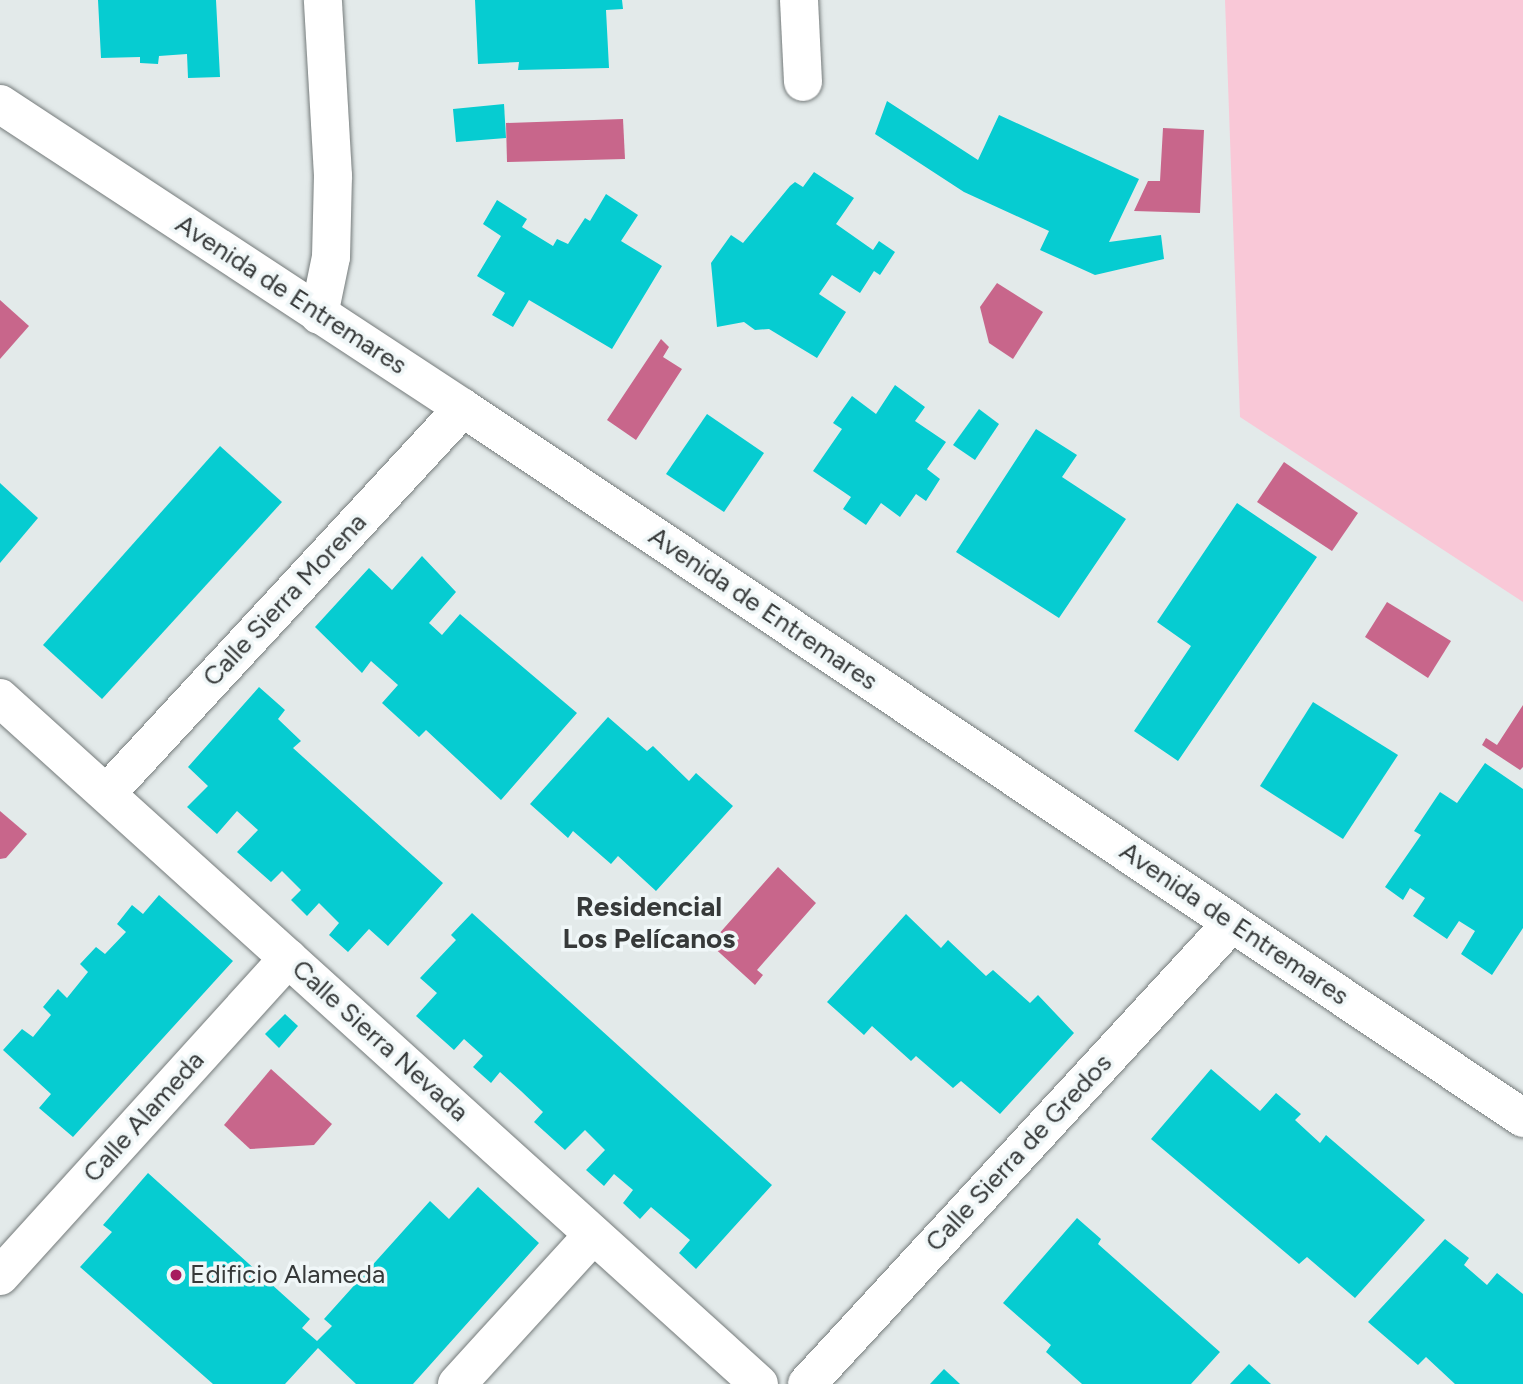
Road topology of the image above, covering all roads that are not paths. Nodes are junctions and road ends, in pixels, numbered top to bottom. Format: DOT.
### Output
graph roads {
  1 [pos="323,0"];
  2 [pos="799,0"];
  3 [pos="803,82"];
  4 [pos="0,104"];
  5 [pos="319,314"];
  6 [pos="463,408"];
  7 [pos="0,698"];
  8 [pos="107,793"];
  9 [pos="1231,923"];
  10 [pos="288,958"];
  11 [pos="1523,1118"];
  12 [pos="593,1235"];
  13 [pos="0,1276"];
  14 [pos="457,1384"];
  15 [pos="759,1384"];
  16 [pos="807,1384"];
  1 -- 5 [label="street"];
  2 -- 3 [label="street"];
  4 -- 5 [label="street, Avenida de Entremares"];
  5 -- 6 [label="street, Avenida de Entremares"];
  6 -- 8 [label="street, Calle Sierra Morena"];
  6 -- 9 [label="street, Avenida de Entremares"];
  7 -- 8 [label="street, Calle Sierra Nevada"];
  8 -- 10 [label="street, Calle Sierra Nevada"];
  9 -- 11 [label="street, Avenida de Entremares"];
  9 -- 16 [label="street, Calle Sierra de Gredos"];
  10 -- 12 [label="street, Calle Sierra Nevada"];
  10 -- 13 [label="street, Calle Alameda"];
  12 -- 14 [label="street"];
  12 -- 15 [label="street, Calle Sierra Nevada"];
}
